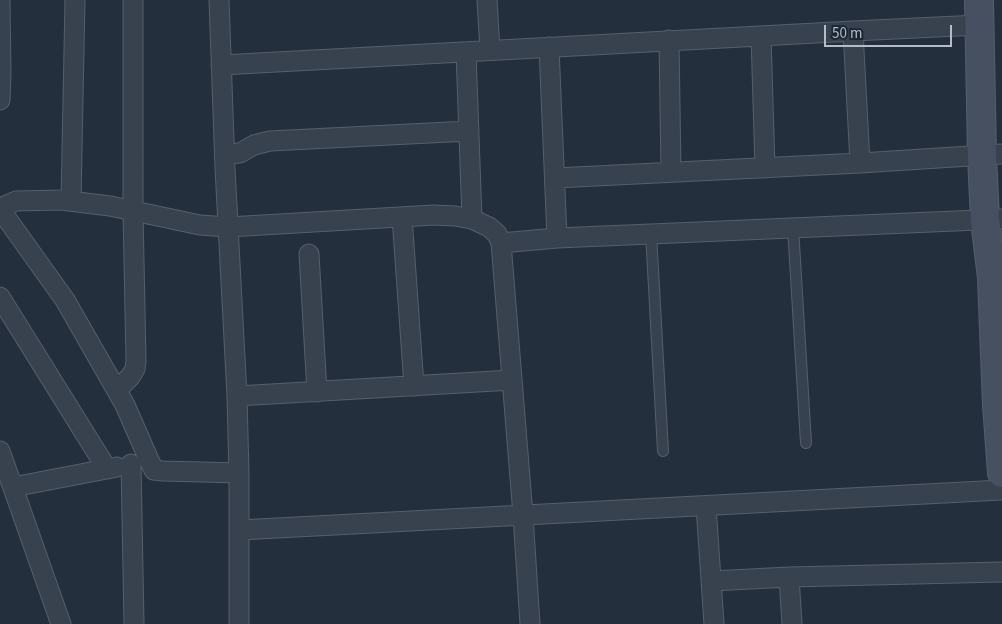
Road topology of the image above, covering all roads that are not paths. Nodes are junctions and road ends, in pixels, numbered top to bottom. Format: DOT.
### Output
graph roads {
  1 [pos="0,0"];
  2 [pos="75,0"];
  3 [pos="134,0"];
  4 [pos="219,0"];
  5 [pos="487,0"];
  6 [pos="979,13"];
  7 [pos="853,31"];
  8 [pos="761,36"];
  9 [pos="669,40"];
  10 [pos="550,47"];
  11 [pos="490,50"];
  12 [pos="466,52"];
  13 [pos="221,65"];
  14 [pos="1,72"];
  15 [pos="0,100"];
  16 [pos="469,131"];
  17 [pos="225,154"];
  18 [pos="992,155"];
  19 [pos="860,163"];
  20 [pos="765,168"];
  21 [pos="671,172"];
  22 [pos="554,178"];
  23 [pos="71,201"];
  24 [pos="0,208"];
  25 [pos="132,211"];
  26 [pos="402,217"];
  27 [pos="472,219"];
  28 [pos="994,220"];
  29 [pos="228,227"];
  30 [pos="794,227"];
  31 [pos="651,233"];
  32 [pos="557,238"];
  33 [pos="501,243"];
  34 [pos="309,254"];
  35 [pos="997,278"];
  36 [pos="0,297"];
  37 [pos="512,380"];
  38 [pos="414,386"];
  39 [pos="116,390"];
  40 [pos="317,392"];
  41 [pos="237,396"];
  42 [pos="806,443"];
  43 [pos="0,451"];
  44 [pos="663,451"];
  45 [pos="140,462"];
  46 [pos="107,469"];
  47 [pos="239,473"];
  48 [pos="1002,473"];
  49 [pos="13,487"];
  50 [pos="1002,490"];
  51 [pos="706,506"];
  52 [pos="523,515"];
  53 [pos="239,530"];
  54 [pos="1002,572"];
  55 [pos="789,577"];
  56 [pos="712,581"];
  57 [pos="61,624"];
  58 [pos="134,624"];
  59 [pos="239,624"];
  60 [pos="530,624"];
  61 [pos="714,624"];
  62 [pos="792,624"];
  1 -- 14 [label="street"];
  2 -- 23 [label="street"];
  3 -- 25 [label="street"];
  4 -- 13 [label="street"];
  5 -- 11 [label="street"];
  6 -- 7 [label="street"];
  6 -- 18 [label="main road"];
  7 -- 8 [label="street"];
  7 -- 19 [label="street"];
  8 -- 9 [label="street"];
  8 -- 20 [label="street"];
  9 -- 10 [label="street"];
  9 -- 21 [label="street"];
  10 -- 11 [label="street"];
  10 -- 22 [label="street"];
  11 -- 12 [label="street"];
  12 -- 13 [label="street"];
  12 -- 16 [label="street"];
  13 -- 17 [label="street"];
  14 -- 15 [label="street"];
  16 -- 17 [label="street"];
  16 -- 27 [label="street"];
  17 -- 29 [label="street"];
  18 -- 19 [label="street"];
  18 -- 28 [label="main road"];
  19 -- 20 [label="street"];
  20 -- 21 [label="street"];
  21 -- 22 [label="street"];
  22 -- 32 [label="street"];
  23 -- 24 [label="street"];
  23 -- 25 [label="street"];
  24 -- 39 [label="street"];
  25 -- 29 [label="street"];
  25 -- 39 [label="street"];
  26 -- 27 [label="street"];
  26 -- 29 [label="street"];
  26 -- 38 [label="street"];
  27 -- 33 [label="street"];
  28 -- 30 [label="street"];
  28 -- 35 [label="main road"];
  29 -- 41 [label="street"];
  30 -- 31 [label="street"];
  30 -- 42 [label="lane"];
  31 -- 32 [label="street"];
  31 -- 44 [label="lane"];
  32 -- 33 [label="street"];
  33 -- 37 [label="street"];
  34 -- 40 [label="street"];
  35 -- 48 [label="main road"];
  36 -- 46 [label="street"];
  37 -- 38 [label="street"];
  37 -- 52 [label="street"];
  38 -- 40 [label="street"];
  39 -- 45 [label="street"];
  40 -- 41 [label="street"];
  41 -- 47 [label="street"];
  43 -- 49 [label="street"];
  45 -- 46 [label="street"];
  45 -- 47 [label="street"];
  45 -- 58 [label="street"];
  46 -- 49 [label="street"];
  47 -- 53 [label="street"];
  49 -- 57 [label="street"];
  50 -- 51 [label="street"];
  51 -- 52 [label="street"];
  51 -- 56 [label="street"];
  52 -- 53 [label="street"];
  52 -- 60 [label="street"];
  53 -- 59 [label="street"];
  54 -- 55 [label="street"];
  55 -- 56 [label="street"];
  55 -- 62 [label="street"];
  56 -- 61 [label="street"];
}
